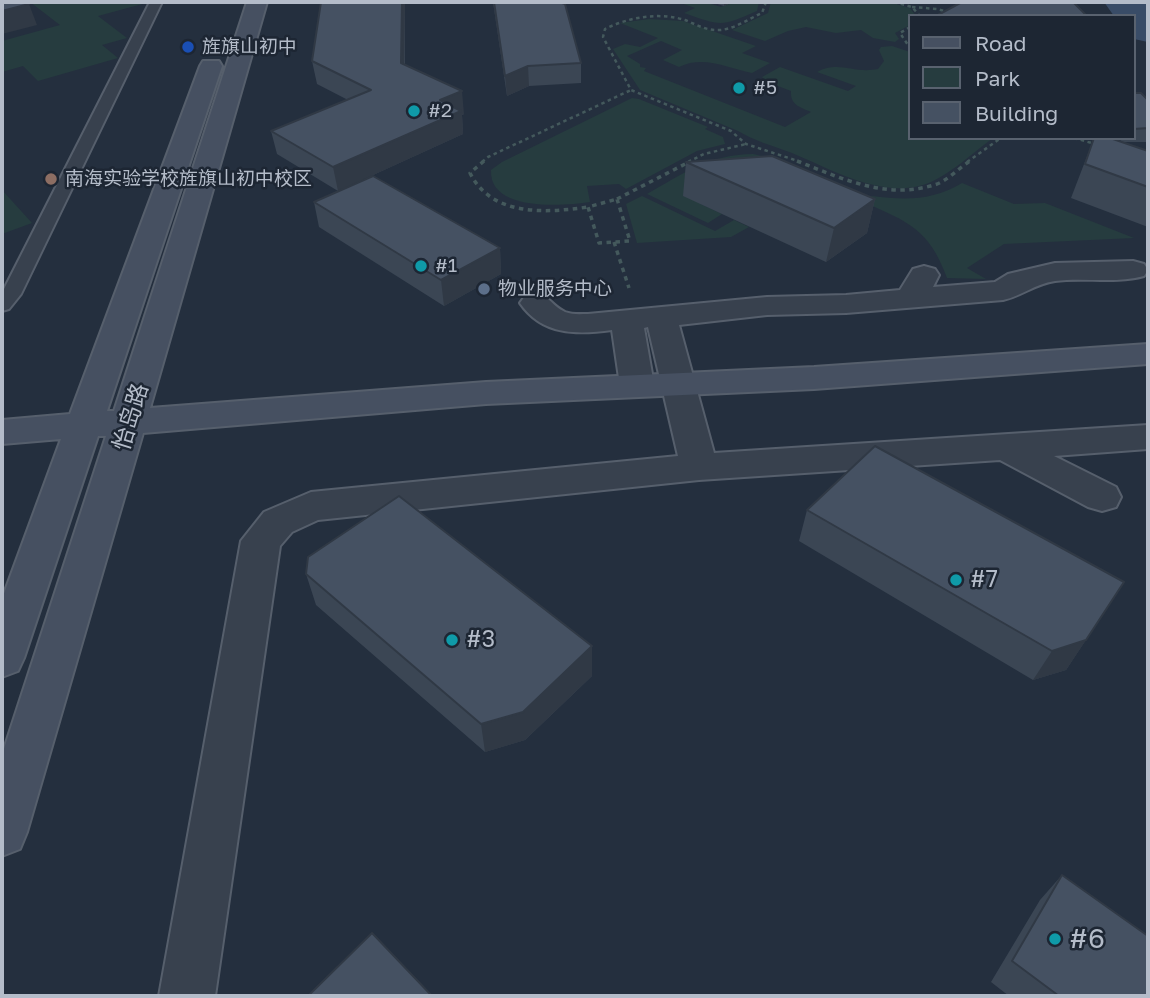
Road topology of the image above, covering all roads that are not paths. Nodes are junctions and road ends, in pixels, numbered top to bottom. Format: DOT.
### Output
graph roads {
  1 [pos="156,2"];
  2 [pos="235,2"];
  3 [pos="257,2"];
  4 [pos="1133,270"];
  5 [pos="536,303"];
  6 [pos="2,305"];
  7 [pos="642,318"];
  8 [pos="1148,354"];
  9 [pos="657,384"];
  10 [pos="129,422"];
  11 [pos="86,426"];
  12 [pos="2,432"];
  13 [pos="1148,437"];
  14 [pos="1006,447"];
  15 [pos="699,467"];
  16 [pos="1102,497"];
  17 [pos="2,658"];
  18 [pos="2,832"];
  19 [pos="187,996"];
  1 -- 6 [label="lane"];
  2 -- 11 [label="street"];
  3 -- 10 [label="street, 怡岛路"];
  4 -- 7 [label="street"];
  5 -- 7 [label="street"];
  7 -- 9 [label="street"];
  8 -- 9 [label="street"];
  9 -- 10 [label="street"];
  9 -- 15 [label="street"];
  10 -- 11 [label="street"];
  10 -- 18 [label="street, 怡岛路"];
  11 -- 12 [label="street"];
  11 -- 17 [label="street"];
  13 -- 14 [label="street"];
  14 -- 15 [label="street"];
  14 -- 16 [label="street"];
  15 -- 19 [label="street"];
}
